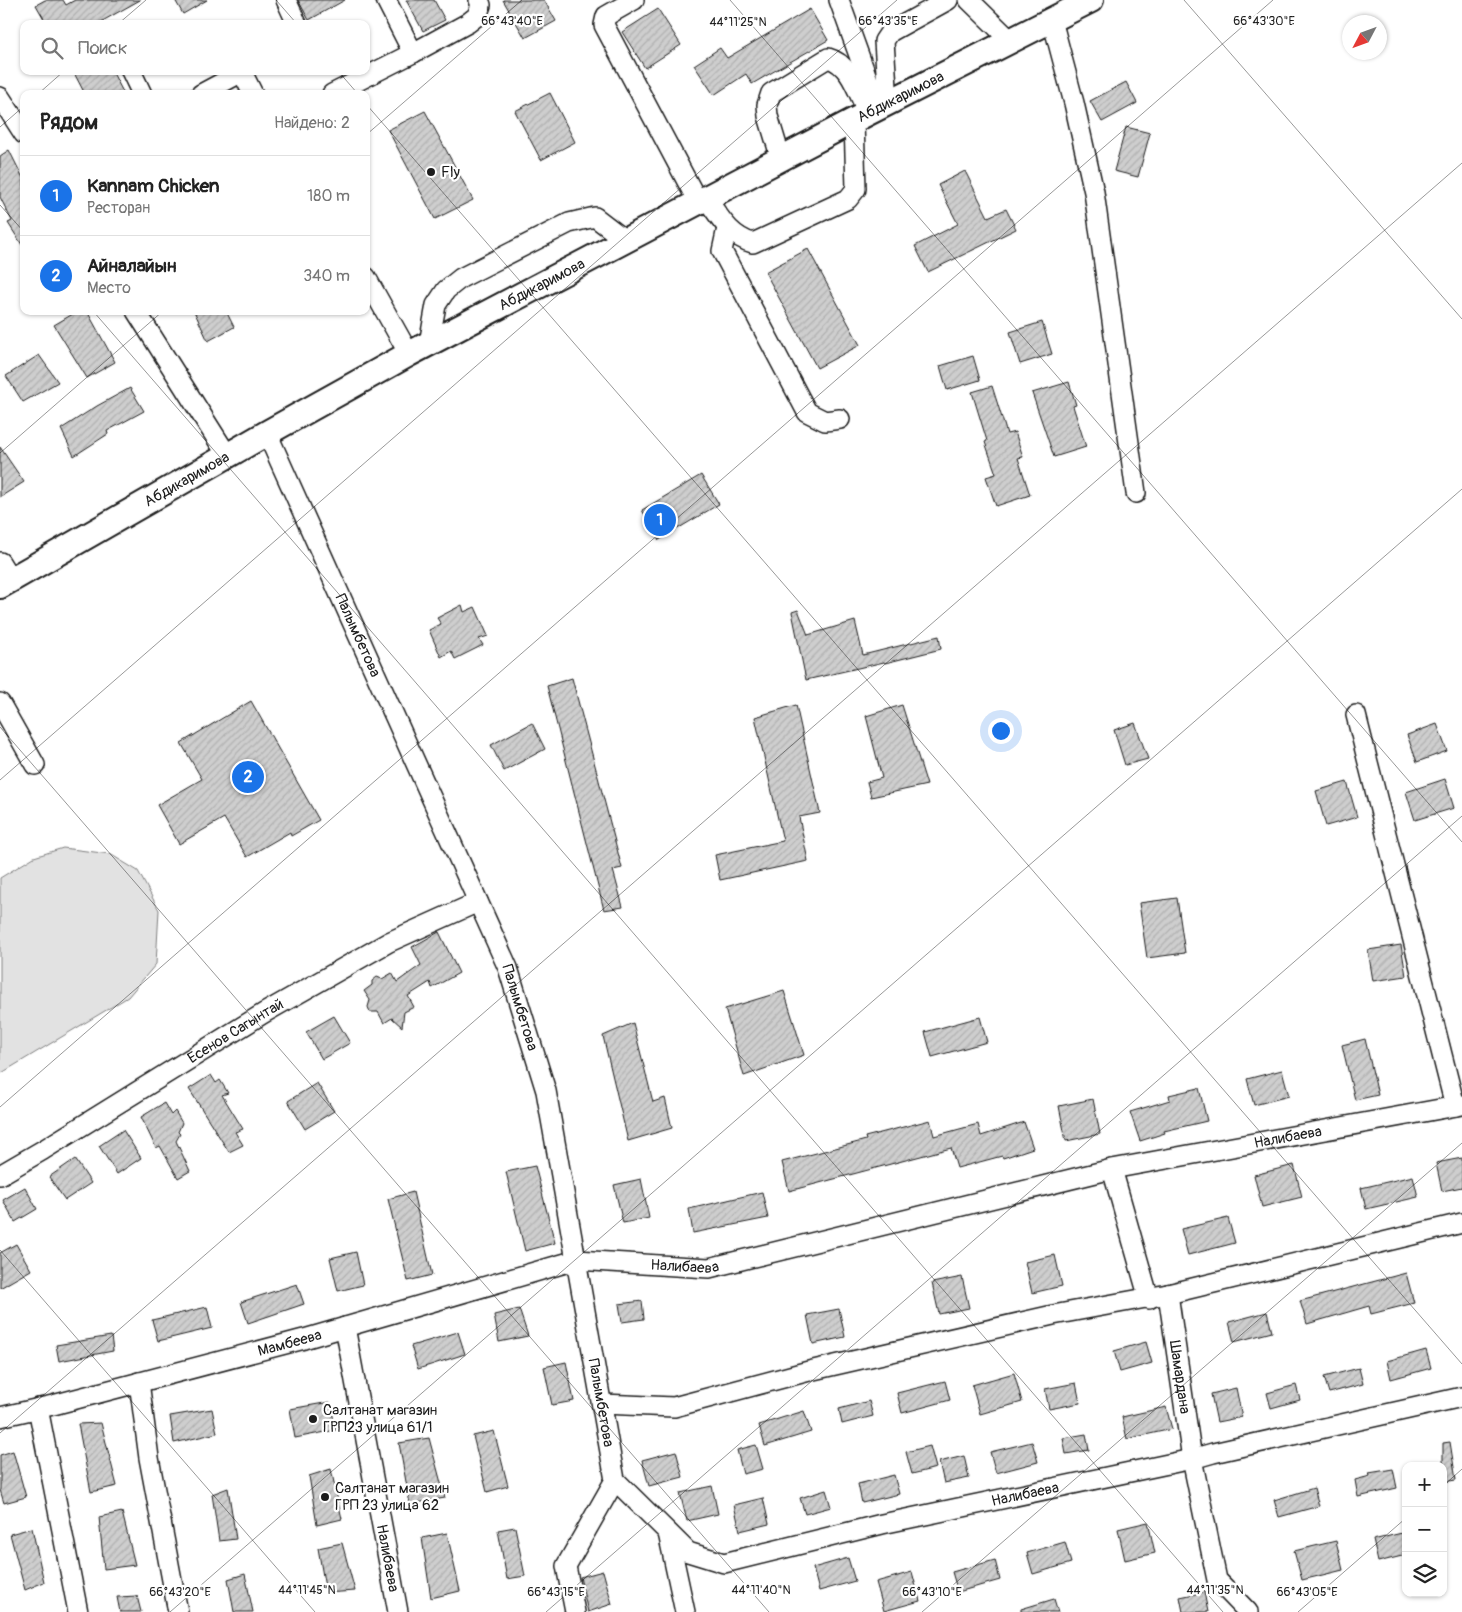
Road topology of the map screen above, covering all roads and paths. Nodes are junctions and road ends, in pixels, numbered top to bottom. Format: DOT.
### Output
graph roads {
  1 [pos="286,0"];
  2 [pos="386,0"];
  3 [pos="479,0"];
  4 [pos="634,0"];
  5 [pos="839,0"];
  6 [pos="948,0"];
  7 [pos="968,0"];
  8 [pos="1091,0"];
  9 [pos="295,20"];
  10 [pos="1052,20"];
  11 [pos="1012,42"];
  12 [pos="413,54"];
  13 [pos="132,75"];
  14 [pos="236,75"];
  15 [pos="244,75"];
  16 [pos="140,90"];
  17 [pos="208,90"];
  18 [pos="251,90"];
  19 [pos="340,90"];
  20 [pos="3,109"];
  21 [pos="872,112"];
  22 [pos="20,129"];
  23 [pos="781,159"];
  24 [pos="702,200"];
  25 [pos="727,228"];
  26 [pos="625,240"];
  27 [pos="370,282"];
  28 [pos="139,315"];
  29 [pos="419,349"];
  30 [pos="840,419"];
  31 [pos="267,433"];
  32 [pos="227,456"];
  33 [pos="1136,493"];
  34 [pos="4,576"];
  35 [pos="0,703"];
  36 [pos="1356,715"];
  37 [pos="36,765"];
  38 [pos="478,902"];
  39 [pos="1458,1106"];
  40 [pos="1112,1169"];
  41 [pos="0,1174"];
  42 [pos="1462,1223"];
  43 [pos="576,1260"];
  44 [pos="1168,1294"];
  45 [pos="1148,1299"];
  46 [pos="345,1327"];
  47 [pos="139,1382"];
  48 [pos="1462,1397"];
  49 [pos="602,1404"];
  50 [pos="38,1408"];
  51 [pos="0,1417"];
  52 [pos="1192,1459"];
  53 [pos="615,1480"];
  54 [pos="668,1533"];
  55 [pos="78,1612"];
  56 [pos="178,1612"];
  57 [pos="398,1612"];
  58 [pos="575,1612"];
  59 [pos="685,1612"];
  60 [pos="1248,1612"];
  1 -- 9 [label="street"];
  2 -- 12 [label="street"];
  3 -- 12 [label="street"];
  4 -- 24 [label="street"];
  5 -- 21 [label="street"];
  6 -- 21 [label="street"];
  7 -- 11 [label="street"];
  8 -- 10 [label="main road, Абдикаримова"];
  10 -- 11 [label="main road, Абдикаримова"];
  10 -- 33 [label="street"];
  11 -- 21 [label="main road, Абдикаримова"];
  12 -- 19 [label="street"];
  13 -- 16 [label="street"];
  14 -- 17 [label="street"];
  15 -- 18 [label="street"];
  20 -- 22 [label="street"];
  21 -- 23 [label="main road, Абдикаримова"];
  21 -- 23 [label="street"];
  21 -- 25 [label="street"];
  23 -- 24 [label="main road, Абдикаримова"];
  24 -- 25 [label="street"];
  24 -- 26 [label="main road, Абдикаримова"];
  25 -- 30 [label="street"];
  26 -- 29 [label="main road, Абдикаримова"];
  26 -- 29 [label="street"];
  27 -- 29 [label="street"];
  28 -- 32 [label="street"];
  29 -- 31 [label="main road, Абдикаримова"];
  31 -- 32 [label="main road, Абдикаримова"];
  31 -- 38 [label="street, Палымбетова"];
  32 -- 34 [label="main road, Абдикаримова"];
  35 -- 37 [label="street"];
  36 -- 39 [label="street"];
  38 -- 41 [label="street, Есенов Сагынтай"];
  38 -- 43 [label="street, Палымбетова"];
  39 -- 40 [label="street, Налибаева"];
  40 -- 43 [label="street, Налибаева"];
  40 -- 45 [label="street"];
  42 -- 44 [label="street"];
  43 -- 46 [label="street, Мамбеева"];
  43 -- 49 [label="street, Палымбетова"];
  44 -- 45 [label="street"];
  44 -- 52 [label="street, Шамардана"];
  45 -- 49 [label="street"];
  46 -- 47 [label="street, Мамбеева"];
  46 -- 57 [label="street, Налибаева"];
  47 -- 50 [label="street, Мамбеева"];
  47 -- 56 [label="street"];
  48 -- 52 [label="street, Налибаева"];
  49 -- 53 [label="street, Палымбетова"];
  50 -- 51 [label="street, Мамбеева"];
  50 -- 55 [label="street"];
  52 -- 54 [label="street, Налибаева"];
  52 -- 60 [label="street, Шамардана"];
  53 -- 54 [label="street, Налибаева"];
  53 -- 58 [label="street"];
  54 -- 59 [label="street"];
}
